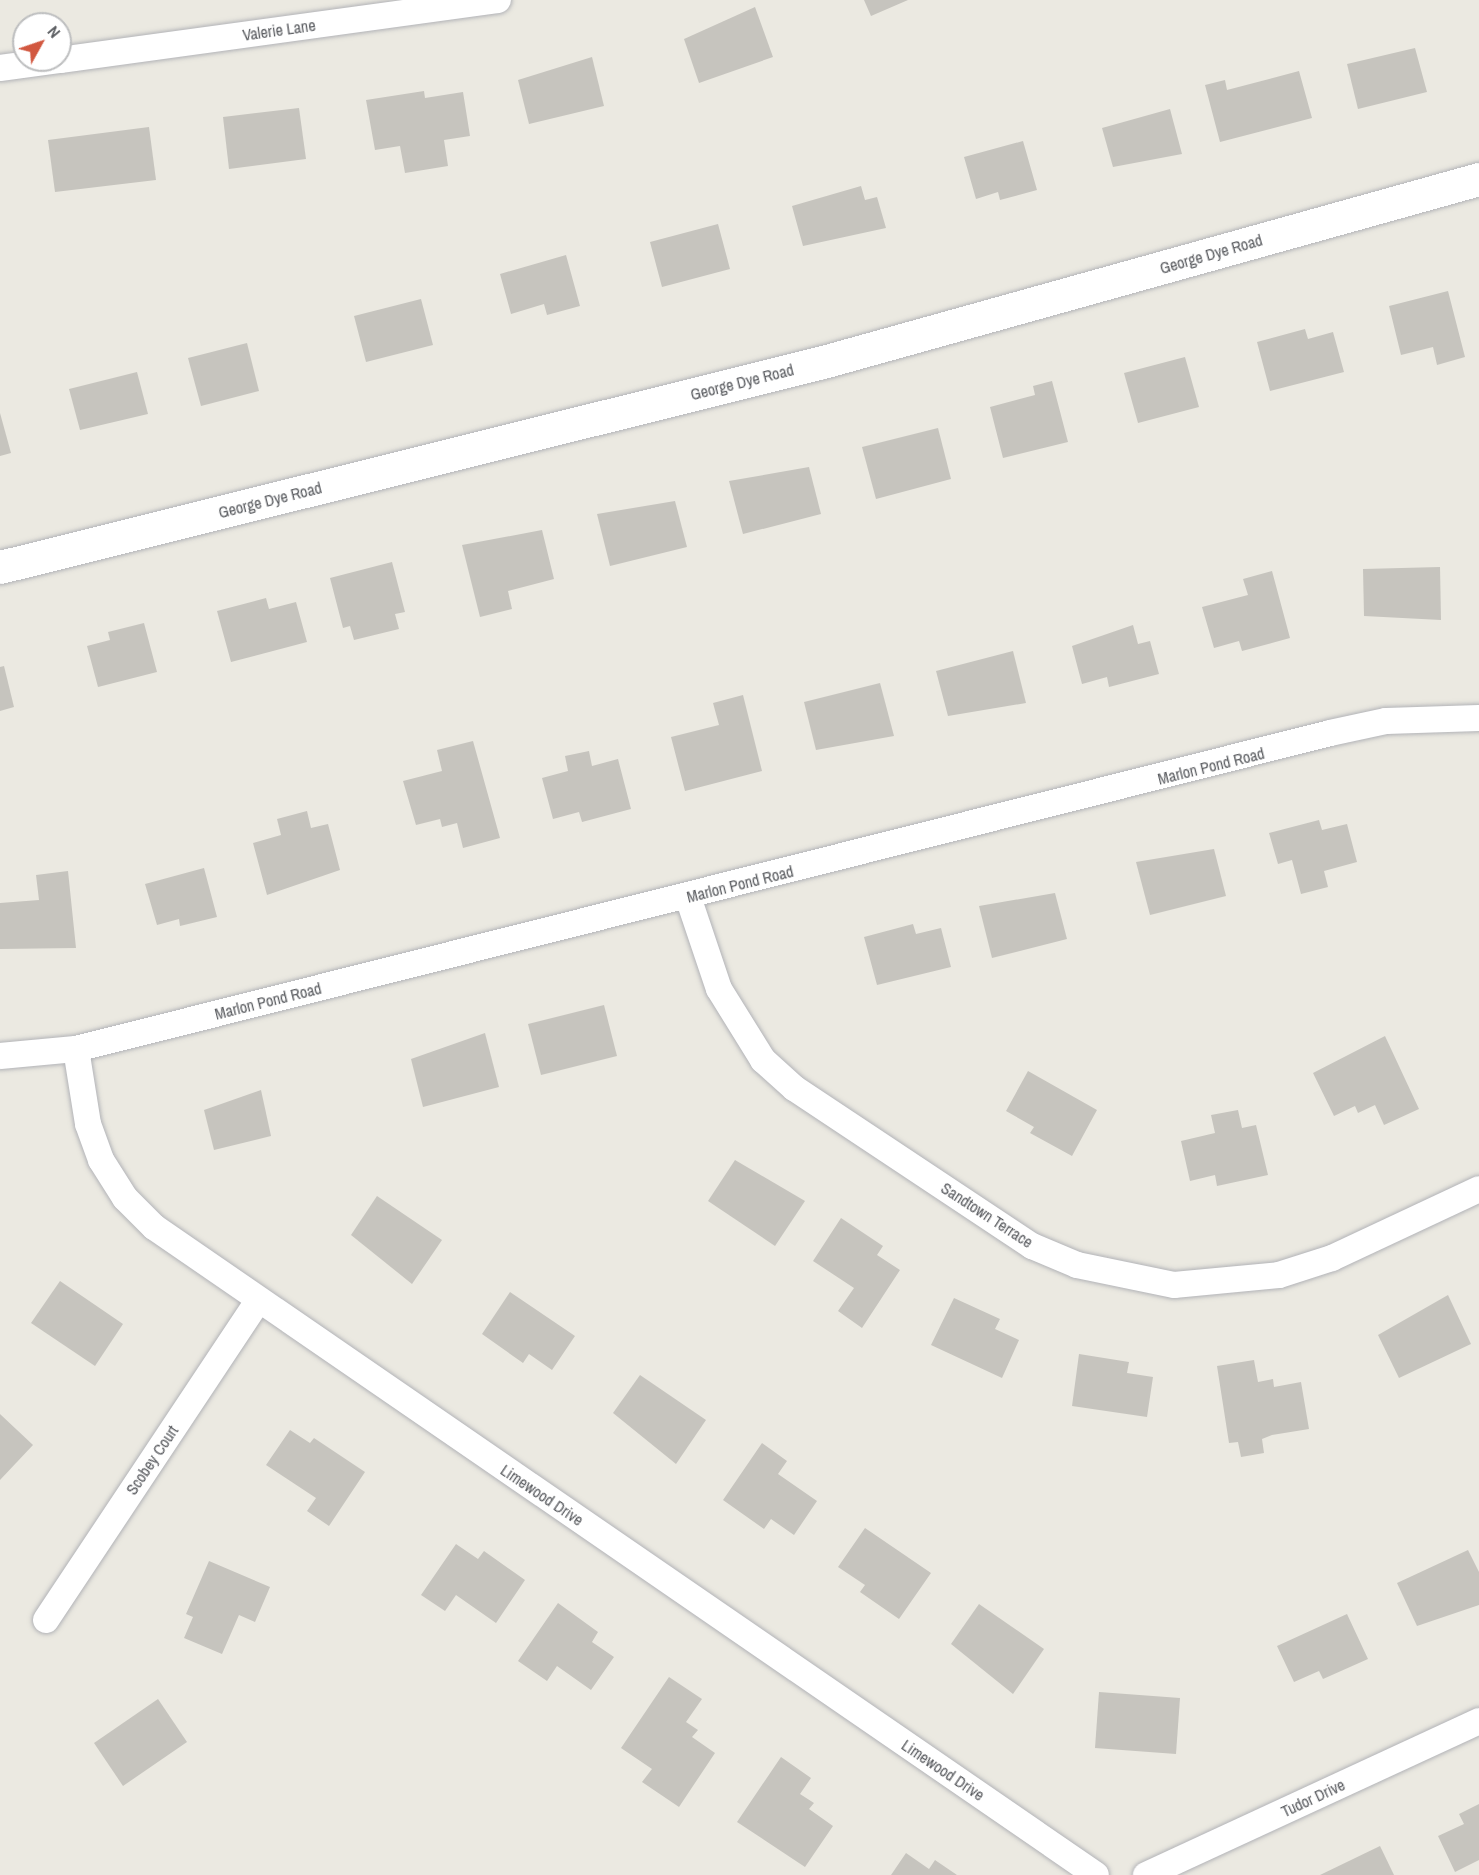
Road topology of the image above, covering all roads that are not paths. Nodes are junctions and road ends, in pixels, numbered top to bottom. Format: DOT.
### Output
graph roads {
  1 [pos="498,0"];
  2 [pos="72,58"];
  3 [pos="1479,179"];
  4 [pos="0,567"];
  5 [pos="1479,718"];
  6 [pos="688,897"];
  7 [pos="75,1048"];
  8 [pos="0,1056"];
  9 [pos="1479,1189"];
  10 [pos="259,1300"];
  11 [pos="46,1620"];
  12 [pos="1479,1721"];
  13 [pos="1096,1875"];
  14 [pos="1146,1875"];
  1 -- 2 [label="street, Valerie Lane"];
  3 -- 4 [label="street, George Dye Road"];
  5 -- 6 [label="street, Marlon Pond Road"];
  6 -- 7 [label="street, Marlon Pond Road"];
  6 -- 9 [label="street, Sandtown Terrace"];
  7 -- 8 [label="street, Marlon Pond Road"];
  7 -- 10 [label="street, Limewood Drive"];
  10 -- 11 [label="street, Scobey Court"];
  10 -- 13 [label="street, Limewood Drive"];
  12 -- 14 [label="street, Tudor Drive"];
}
